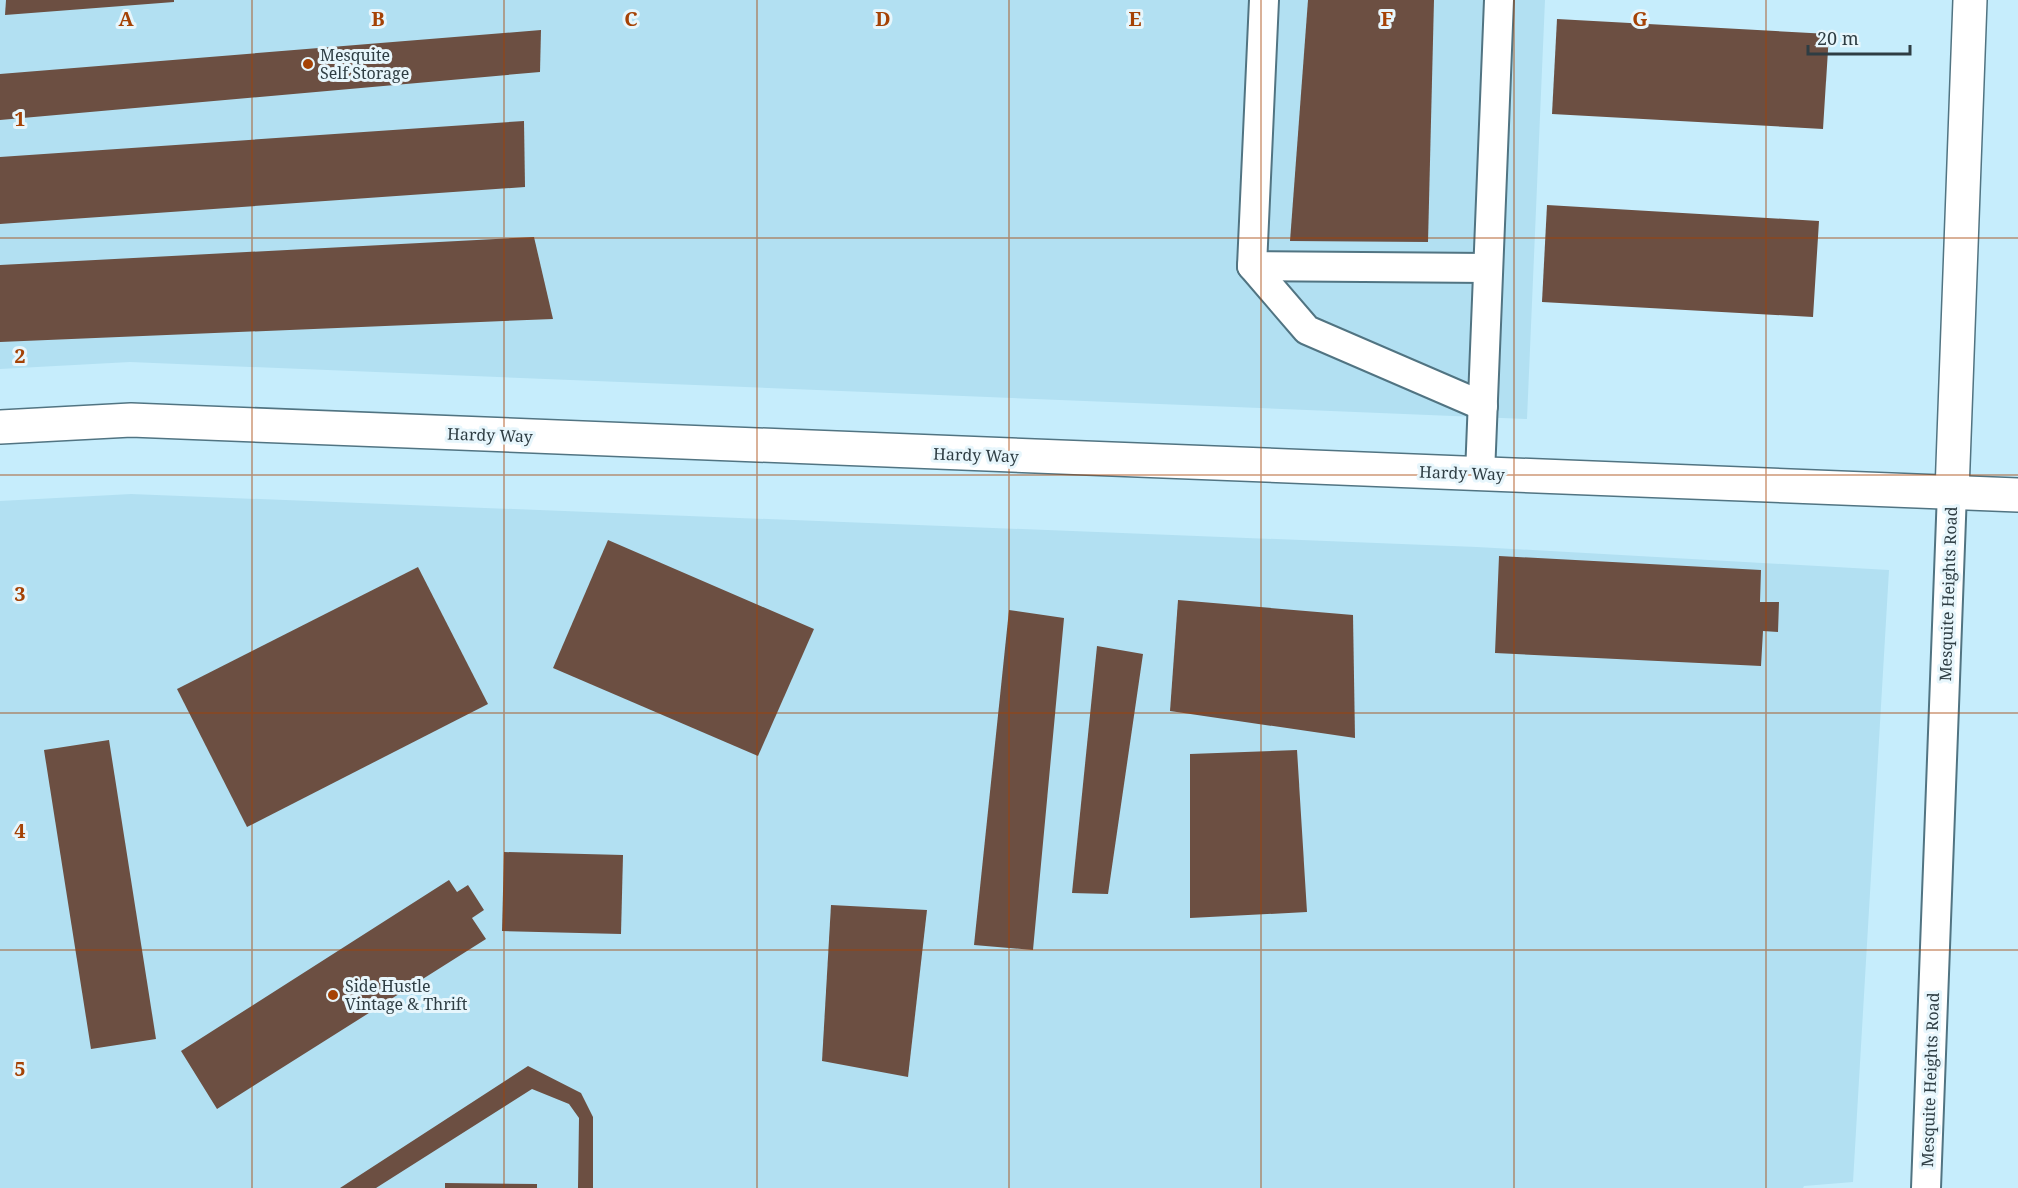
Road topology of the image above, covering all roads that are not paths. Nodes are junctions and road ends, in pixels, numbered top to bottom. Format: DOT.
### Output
graph roads {
  1 [pos="1264,0"];
  2 [pos="1499,0"];
  3 [pos="1970,0"];
  4 [pos="1252,266"];
  5 [pos="1488,268"];
  6 [pos="1483,406"];
  7 [pos="0,427"];
  8 [pos="1480,474"];
  9 [pos="1952,492"];
  10 [pos="2018,495"];
  11 [pos="1926,1188"];
  1 -- 4 [label="street"];
  2 -- 5 [label="street"];
  3 -- 9 [label="main road, Mesquite Heights Road"];
  4 -- 5 [label="street"];
  4 -- 6 [label="street"];
  5 -- 6 [label="street"];
  6 -- 8 [label="street"];
  7 -- 8 [label="main road, Hardy Way"];
  8 -- 9 [label="main road, Hardy Way"];
  9 -- 10 [label="main road, Hardy Way"];
  9 -- 11 [label="street, Mesquite Heights Road"];
}
